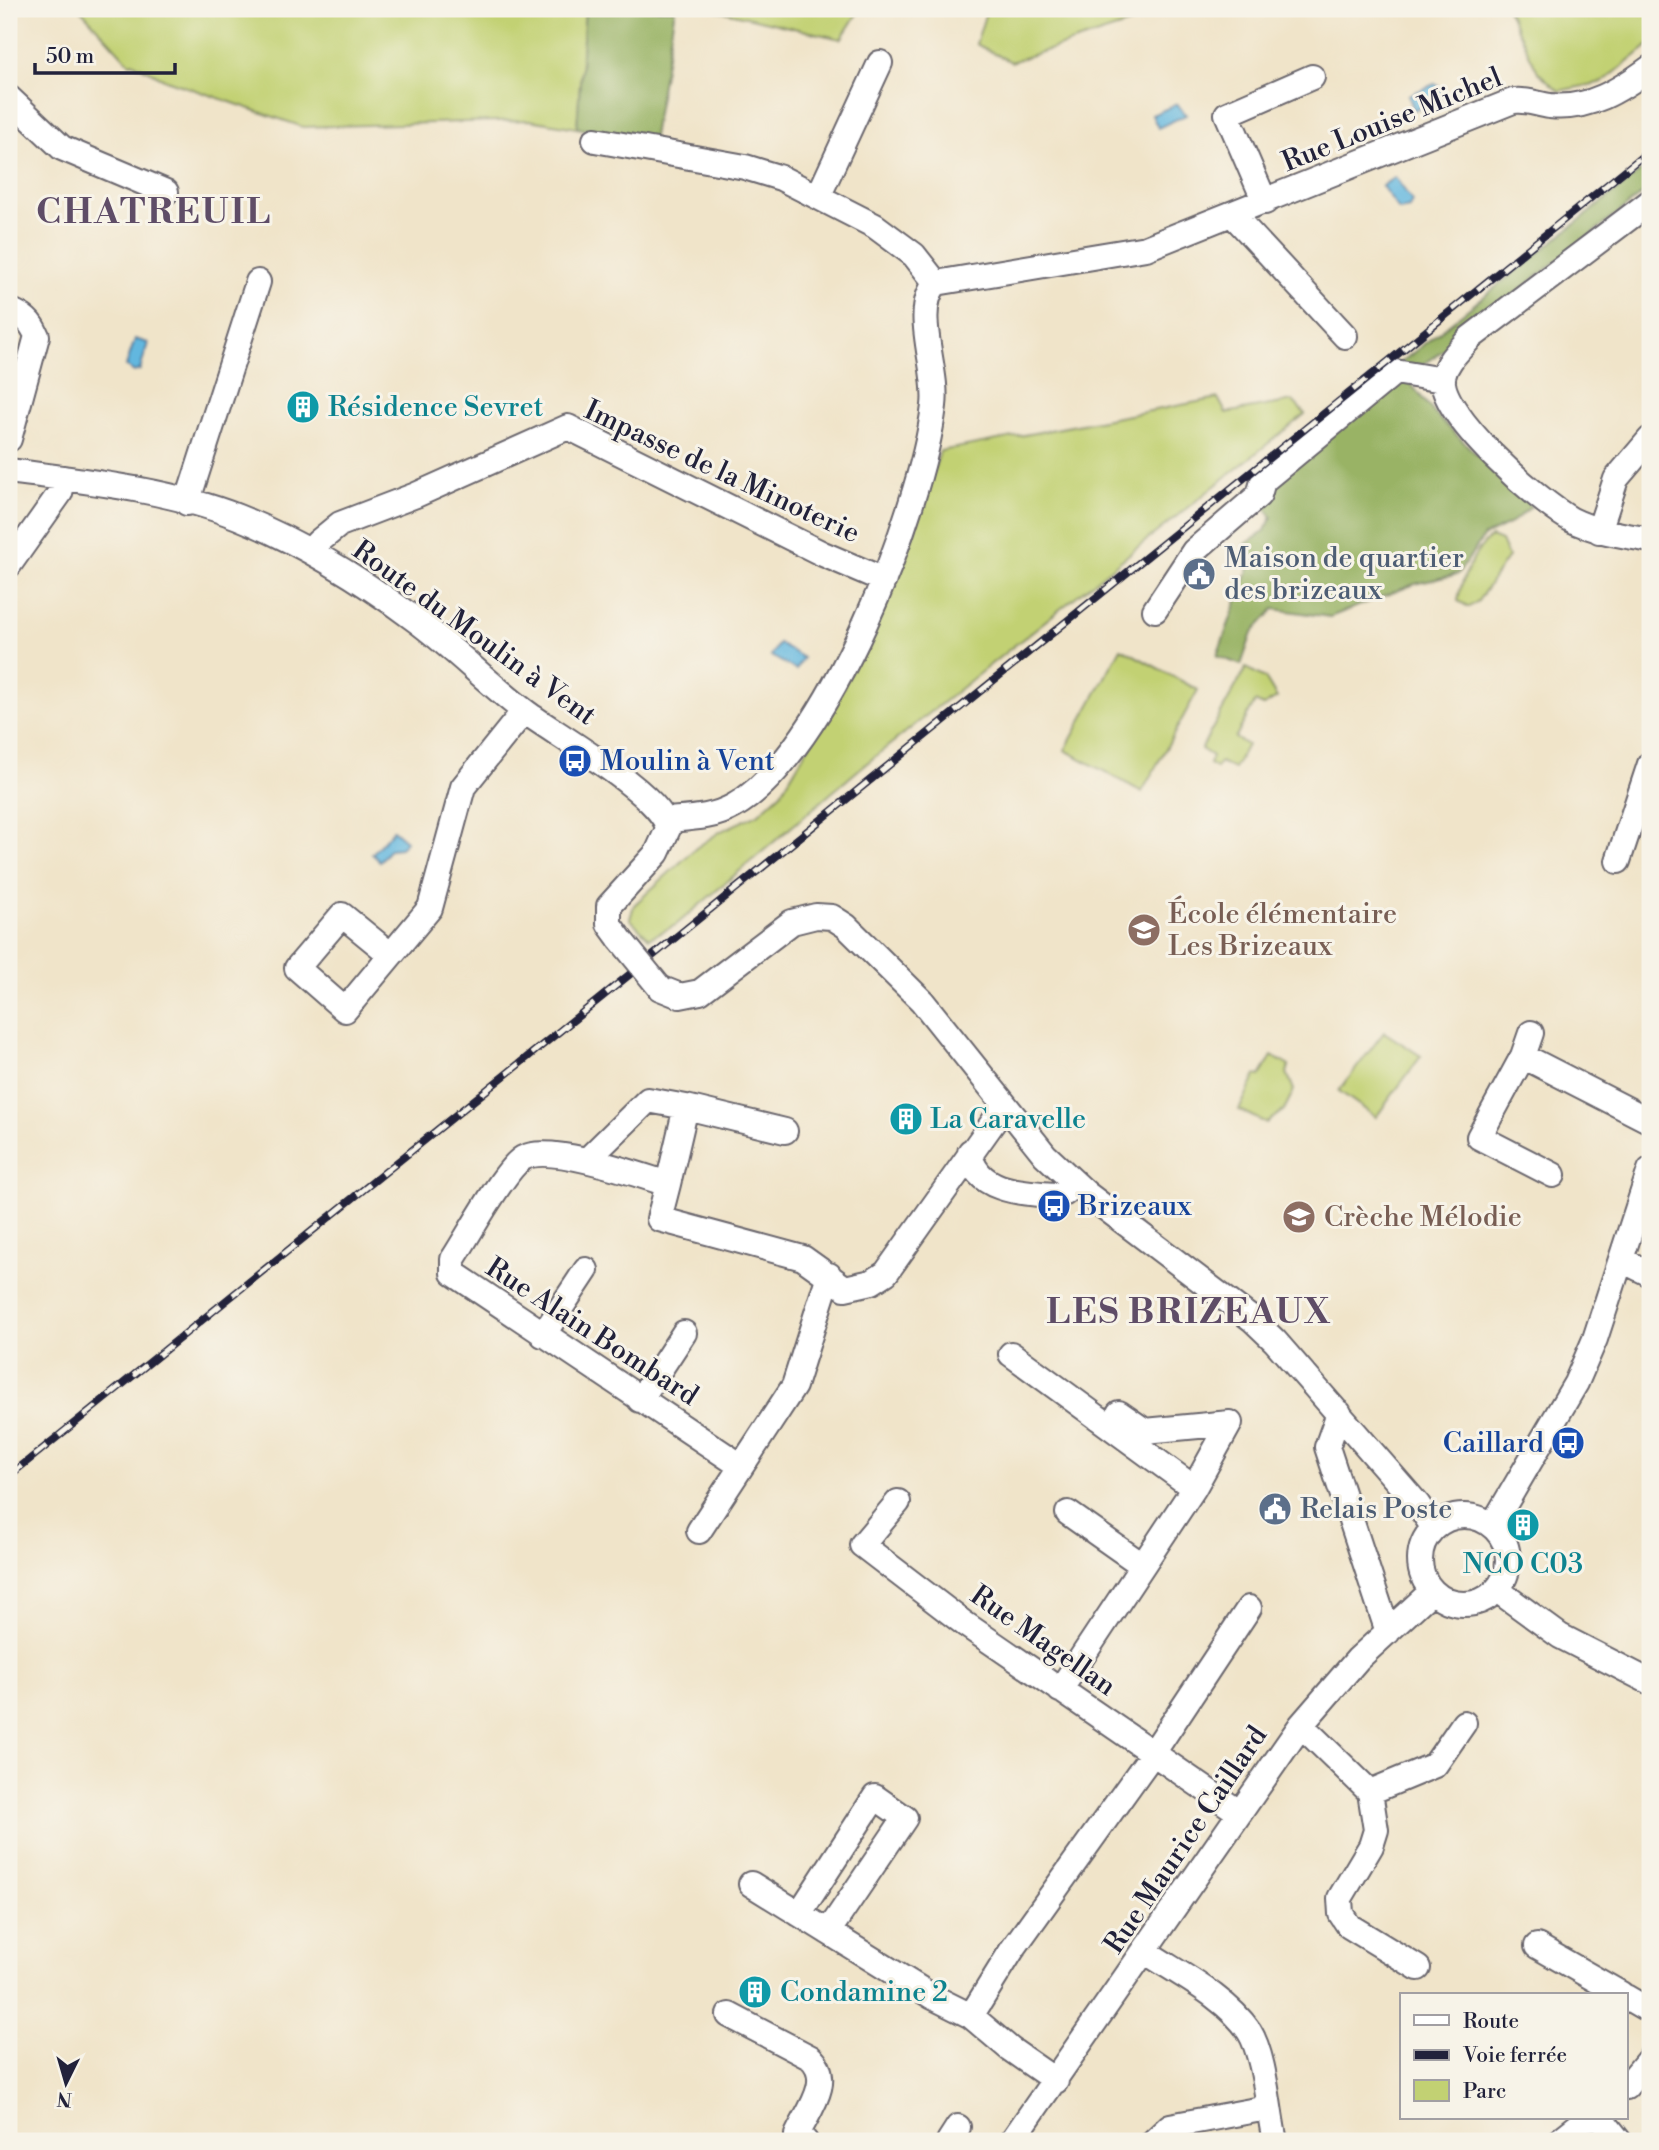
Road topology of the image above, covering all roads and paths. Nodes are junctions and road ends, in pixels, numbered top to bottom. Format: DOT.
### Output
graph roads {
  1 [pos="880,64"];
  2 [pos="1650,68"];
  3 [pos="1312,77"];
  4 [pos="9,98"];
  5 [pos="595,140"];
  6 [pos="166,192"];
  7 [pos="819,195"];
  8 [pos="1265,202"];
  9 [pos="1650,202"];
  10 [pos="1233,215"];
  11 [pos="258,282"];
  12 [pos="936,283"];
  13 [pos="9,310"];
  14 [pos="1345,336"];
  15 [pos="1443,380"];
  16 [pos="9,439"];
  17 [pos="1650,439"];
  18 [pos="9,471"];
  19 [pos="64,478"];
  20 [pos="187,503"];
  21 [pos="1599,531"];
  22 [pos="1650,540"];
  23 [pos="311,552"];
  24 [pos="9,565"];
  25 [pos="884,580"];
  26 [pos="1155,610"];
  27 [pos="524,711"];
  28 [pos="1650,764"];
  29 [pos="667,820"];
  30 [pos="1618,861"];
  31 [pos="391,955"];
  32 [pos="686,1107"];
  33 [pos="1004,1107"];
  34 [pos="1650,1121"];
  35 [pos="785,1131"];
  36 [pos="970,1152"];
  37 [pos="587,1160"];
  38 [pos="1650,1170"];
  39 [pos="1553,1175"];
  40 [pos="668,1184"];
  41 [pos="1075,1184"];
  42 [pos="1622,1261"];
  43 [pos="586,1270"];
  44 [pos="1650,1274"];
  45 [pos="829,1275"];
  46 [pos="684,1333"];
  47 [pos="543,1335"];
  48 [pos="1011,1354"];
  49 [pos="1045,1379"];
  50 [pos="640,1399"];
  51 [pos="1339,1413"];
  52 [pos="741,1466"];
  53 [pos="1194,1488"];
  54 [pos="898,1502"];
  55 [pos="1068,1513"];
  56 [pos="1492,1526"];
  57 [pos="1434,1528"];
  58 [pos="699,1531"];
  59 [pos="1142,1565"];
  60 [pos="1497,1590"];
  61 [pos="1432,1591"];
  62 [pos="1250,1608"];
  63 [pos="1388,1632"];
  64 [pos="1650,1682"];
  65 [pos="1060,1690"];
  66 [pos="1464,1723"];
  67 [pos="1301,1726"];
  68 [pos="1153,1753"];
  69 [pos="1370,1792"];
  70 [pos="1240,1812"];
  71 [pos="751,1884"];
  72 [pos="800,1914"];
  73 [pos="828,1932"];
  74 [pos="1537,1946"];
  75 [pos="1146,1952"];
  76 [pos="1418,1968"];
  77 [pos="1619,1993"];
  78 [pos="1628,1998"];
  79 [pos="1650,2011"];
  80 [pos="729,2015"];
  81 [pos="971,2016"];
  82 [pos="1650,2058"];
  83 [pos="1056,2081"];
  84 [pos="1628,2085"];
  85 [pos="1267,2108"];
  86 [pos="1594,2118"];
  87 [pos="1601,2118"];
  88 [pos="805,2141"];
  89 [pos="1012,2141"];
  90 [pos="1154,2141"];
  91 [pos="1275,2141"];
  92 [pos="1559,2141"];
  93 [pos="1619,2141"];
  1 -- 7 [label="street"];
  2 -- 8 [label="street, Rue Louise Michel"];
  3 -- 8 [label="street"];
  4 -- 6 [label="street"];
  5 -- 7 [label="street"];
  7 -- 12 [label="street"];
  8 -- 10 [label="street, Rue Louise Michel"];
  9 -- 15 [label="street"];
  10 -- 12 [label="street, Rue Louise Michel"];
  10 -- 14 [label="street"];
  11 -- 20 [label="street"];
  12 -- 25 [label="street"];
  13 -- 16 [label="street"];
  15 -- 21 [label="street"];
  15 -- 26 [label="street"];
  17 -- 21 [label="street"];
  18 -- 19 [label="street, Route du Moulin à Vent"];
  19 -- 20 [label="street, Route du Moulin à Vent"];
  19 -- 24 [label="street"];
  20 -- 23 [label="street, Route du Moulin à Vent"];
  21 -- 22 [label="street"];
  23 -- 25 [label="street, Impasse de la Minoterie"];
  23 -- 27 [label="street, Route du Moulin à Vent"];
  25 -- 29 [label="street"];
  27 -- 29 [label="street, Route du Moulin à Vent"];
  27 -- 31 [label="street"];
  28 -- 30 [label="street"];
  29 -- 33 [label="street, bridge"];
  32 -- 35 [label="street"];
  32 -- 37 [label="street"];
  32 -- 40 [label="street"];
  33 -- 36 [label="street"];
  33 -- 41 [label="street"];
  34 -- 39 [label="street"];
  36 -- 41 [label="street"];
  36 -- 45 [label="street"];
  37 -- 40 [label="street"];
  37 -- 47 [label="street, Rue Alain Bombard"];
  38 -- 42 [label="street"];
  40 -- 45 [label="street"];
  41 -- 51 [label="street"];
  42 -- 44 [label="street"];
  42 -- 56 [label="street"];
  43 -- 47 [label="street"];
  45 -- 52 [label="street"];
  46 -- 50 [label="street"];
  47 -- 50 [label="street, Rue Alain Bombard"];
  48 -- 49 [label="street"];
  49 -- 53 [label="street"];
  49 -- 53 [label="street"];
  50 -- 52 [label="street, Rue Alain Bombard"];
  51 -- 57 [label="street"];
  51 -- 63 [label="street"];
  52 -- 58 [label="street"];
  53 -- 59 [label="street"];
  54 -- 65 [label="street, Rue Magellan"];
  55 -- 59 [label="street"];
  56 -- 57 [label="street"];
  56 -- 60 [label="street"];
  57 -- 61 [label="street"];
  59 -- 65 [label="street"];
  60 -- 61 [label="street"];
  60 -- 64 [label="street"];
  61 -- 63 [label="street, Rue Maurice Caillard"];
  62 -- 68 [label="street"];
  63 -- 67 [label="street, Rue Maurice Caillard"];
  65 -- 68 [label="street, Rue Magellan"];
  66 -- 69 [label="street"];
  67 -- 69 [label="street"];
  67 -- 70 [label="street, Rue Maurice Caillard"];
  68 -- 70 [label="street, Rue Magellan"];
  68 -- 81 [label="street"];
  69 -- 76 [label="street"];
  70 -- 75 [label="street, Rue Maurice Caillard"];
  71 -- 72 [label="street"];
  72 -- 73 [label="street"];
  72 -- 73 [label="street"];
  73 -- 81 [label="street"];
  74 -- 77 [label="street"];
  75 -- 83 [label="street, Rue Maurice Caillard"];
  75 -- 85 [label="street"];
  78 -- 79 [label="street"];
  80 -- 88 [label="street"];
  81 -- 83 [label="street"];
  82 -- 84 [label="street"];
  83 -- 89 [label="street, Rue Maurice Caillard"];
  85 -- 90 [label="street"];
  85 -- 91 [label="street"];
  86 -- 92 [label="street"];
  87 -- 93 [label="street"];
}
